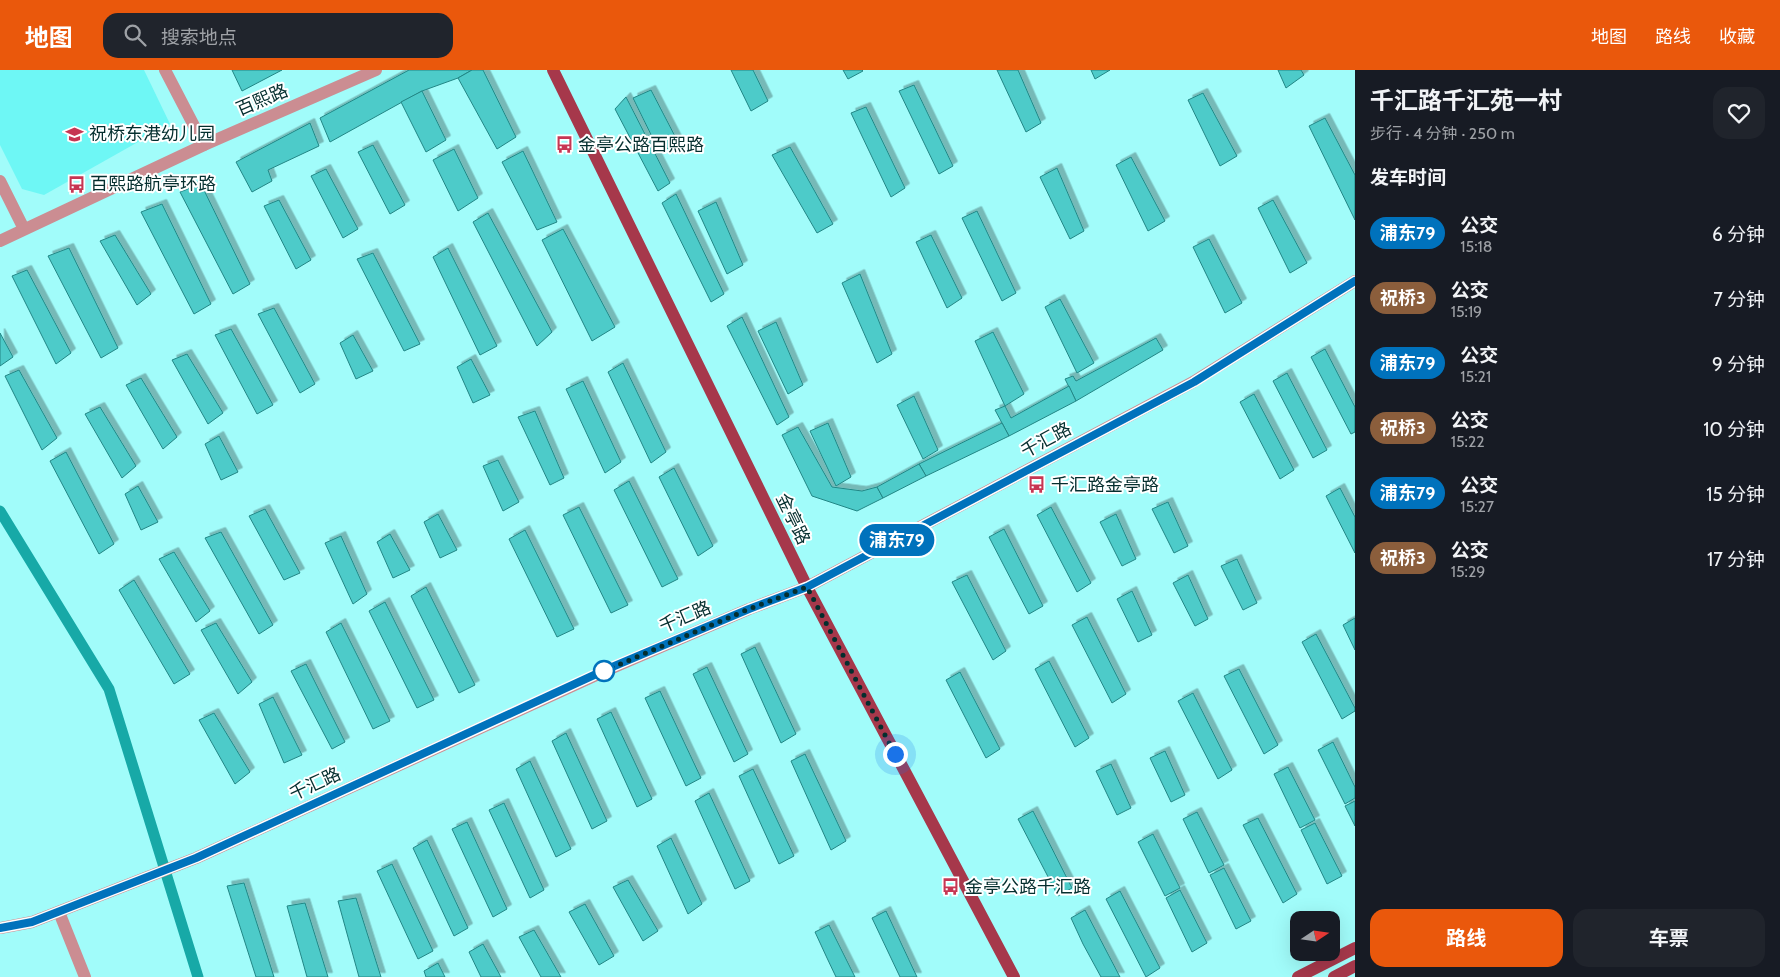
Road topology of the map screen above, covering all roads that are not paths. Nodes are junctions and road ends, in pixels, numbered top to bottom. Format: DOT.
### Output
graph roads {
  1 [pos="165,70"];
  2 [pos="376,70"];
  3 [pos="553,70"];
  4 [pos="204,145"];
  5 [pos="0,181"];
  6 [pos="24,229"];
  7 [pos="0,241"];
  8 [pos="1355,281"];
  9 [pos="807,587"];
  10 [pos="59,912"];
  11 [pos="0,928"];
  12 [pos="1355,948"];
  13 [pos="1355,966"];
  14 [pos="85,977"];
  15 [pos="1014,977"];
  16 [pos="1298,977"];
  17 [pos="1334,977"];
  1 -- 4 [label="street"];
  2 -- 4 [label="street, 百熙路"];
  3 -- 9 [label="main road, 金亭路"];
  4 -- 6 [label="street, 百熙路"];
  5 -- 6 [label="street"];
  6 -- 7 [label="street, 百熙路"];
  8 -- 9 [label="street, 千汇路"];
  9 -- 10 [label="street, 千汇路"];
  9 -- 15 [label="main road, 金亭路"];
  10 -- 11 [label="street, 千汇路"];
  10 -- 14 [label="street"];
  12 -- 16 [label="main road"];
  13 -- 17 [label="main road"];
}
